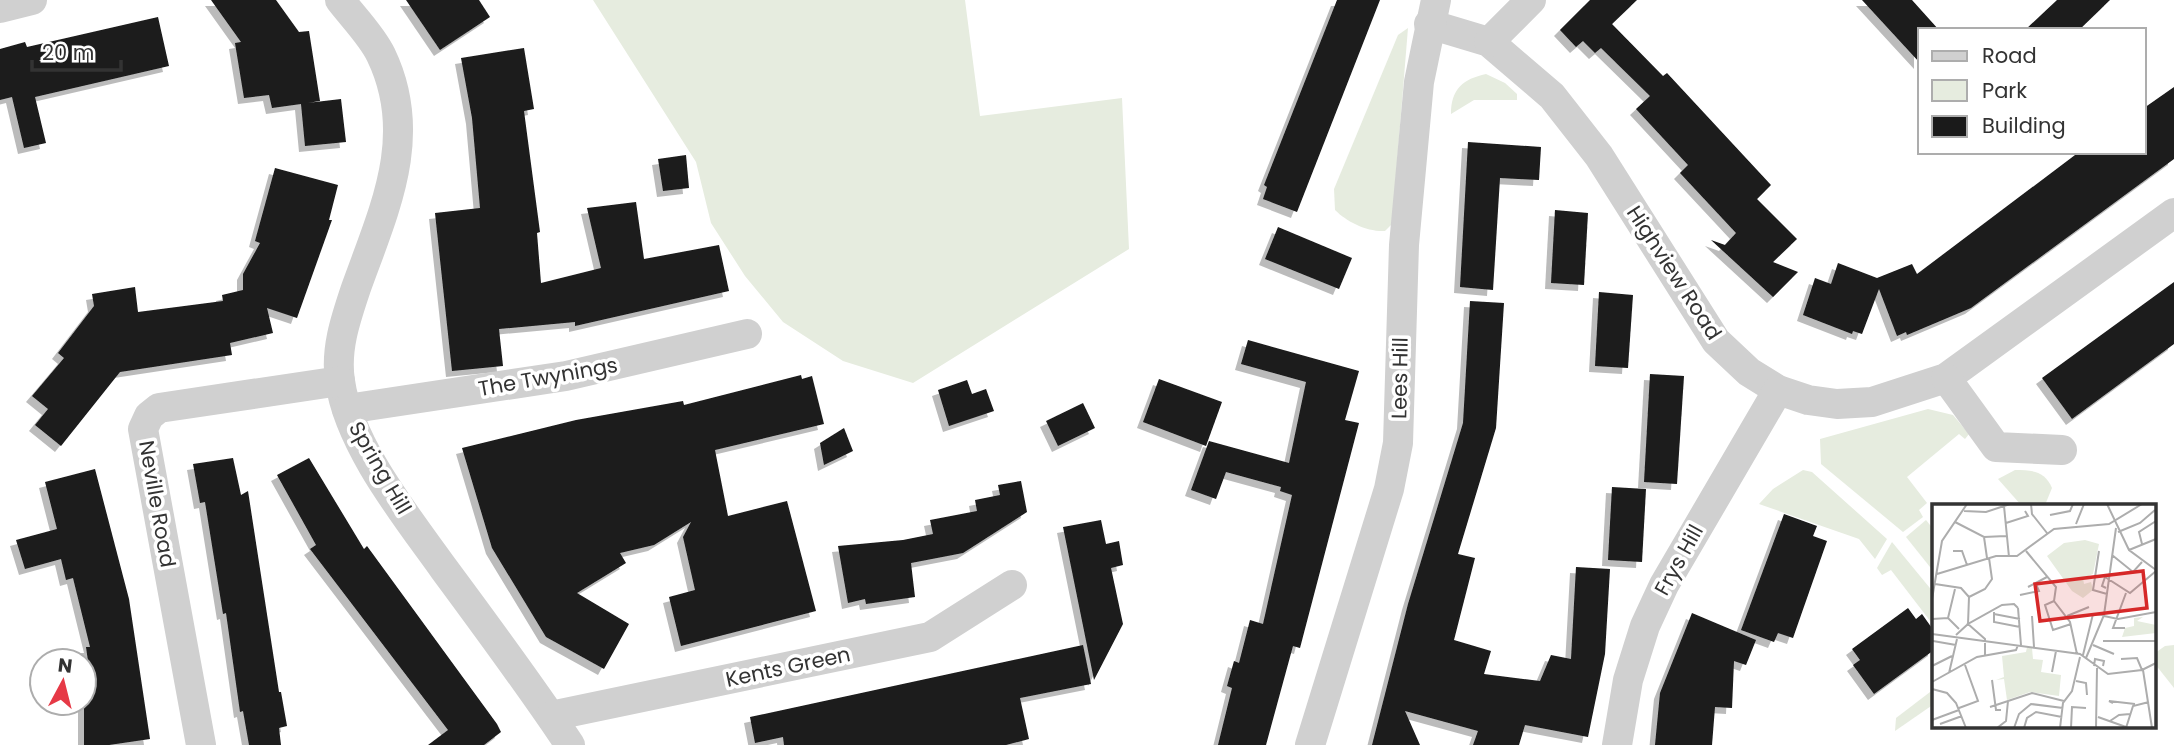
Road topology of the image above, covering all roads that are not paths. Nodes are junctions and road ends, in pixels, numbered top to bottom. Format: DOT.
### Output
graph roads {
  1 [pos="32,0"];
  2 [pos="340,0"];
  3 [pos="1531,0"];
  4 [pos="0,8"];
  5 [pos="1432,12"];
  6 [pos="1489,42"];
  7 [pos="2174,214"];
  8 [pos="747,334"];
  9 [pos="1946,378"];
  10 [pos="1779,390"];
  11 [pos="344,395"];
  12 [pos="2062,450"];
  13 [pos="1012,585"];
  14 [pos="551,716"];
  15 [pos="201,745"];
  16 [pos="570,745"];
  17 [pos="1310,745"];
  18 [pos="1617,745"];
  1 -- 4 [label="street"];
  2 -- 11 [label="street, Spring Hill"];
  3 -- 6 [label="street"];
  5 -- 6 [label="street, Highview Road"];
  5 -- 17 [label="street, Lees Hill"];
  6 -- 10 [label="street, Highview Road"];
  7 -- 9 [label="street, Highview Road"];
  8 -- 11 [label="street, The Twynings"];
  9 -- 10 [label="street, Highview Road"];
  9 -- 12 [label="street"];
  10 -- 18 [label="street, Frys Hill"];
  11 -- 14 [label="street, Spring Hill"];
  11 -- 15 [label="street, Neville Road"];
  13 -- 14 [label="street, Kents Green"];
  14 -- 16 [label="street, Spring Hill"];
}
